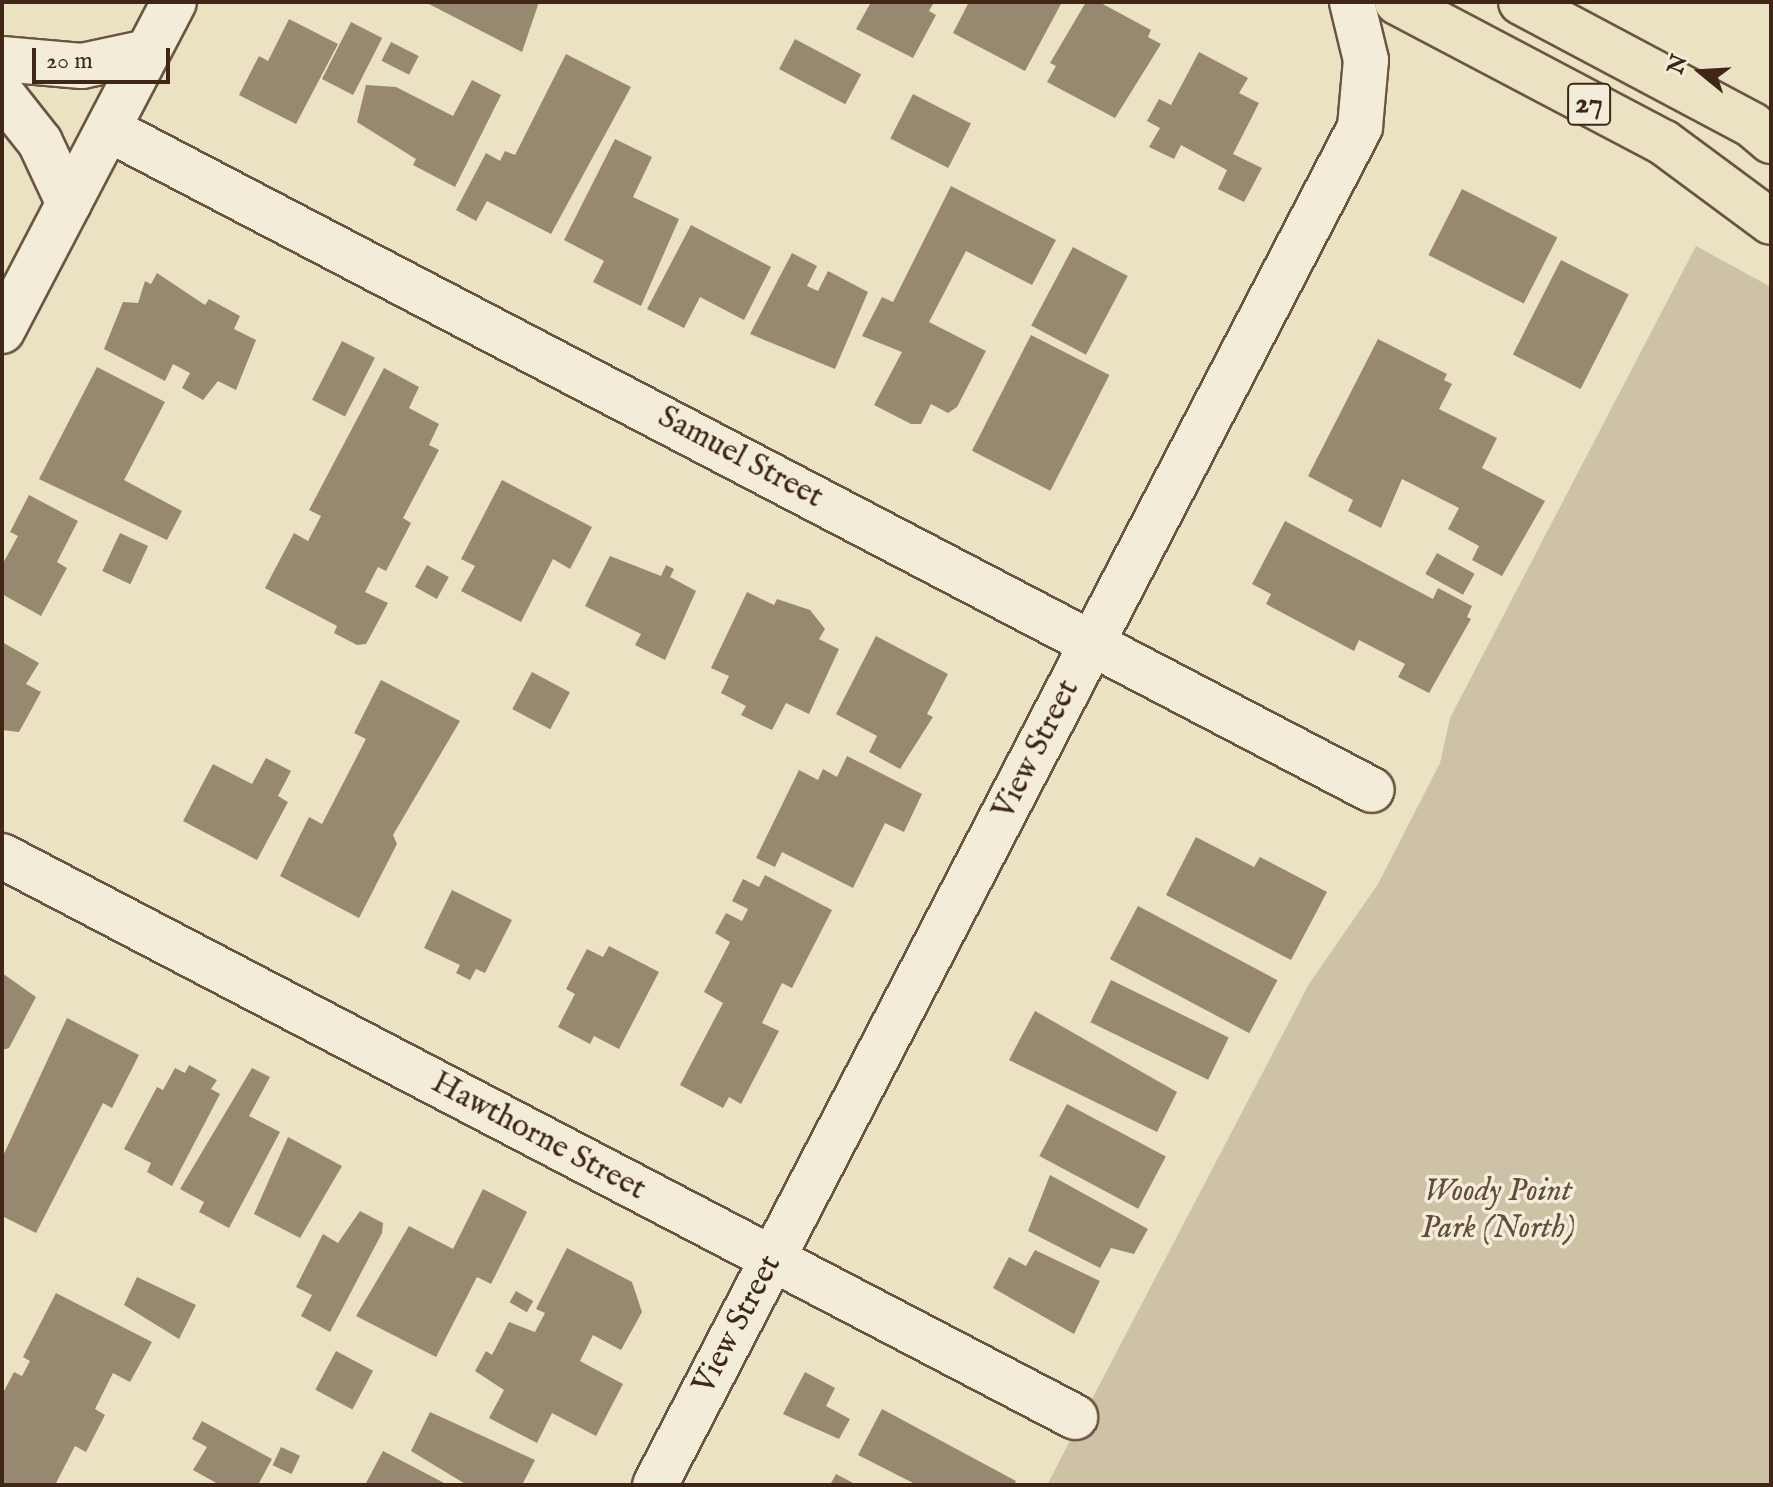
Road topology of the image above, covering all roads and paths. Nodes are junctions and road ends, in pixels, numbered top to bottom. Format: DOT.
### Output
graph roads {
  1 [pos="174,2"];
  2 [pos="1352,2"];
  3 [pos="1397,2"];
  4 [pos="1521,2"];
  5 [pos="148,52"];
  6 [pos="2,59"];
  7 [pos="2,94"];
  8 [pos="108,129"];
  9 [pos="1765,132"];
  10 [pos="69,204"];
  11 [pos="1771,222"];
  12 [pos="2,331"];
  13 [pos="1092,643"];
  14 [pos="1372,790"];
  15 [pos="2,856"];
  16 [pos="771,1261"];
  17 [pos="1075,1417"];
  18 [pos="655,1485"];
  1 -- 5 [label="street"];
  2 -- 13 [label="street, View Street"];
  3 -- 11 [label="main road, 27"];
  4 -- 9 [label="main road, 27"];
  5 -- 6 [label="street"];
  5 -- 8 [label="street"];
  7 -- 10 [label="street"];
  8 -- 10 [label="street"];
  8 -- 13 [label="street, Samuel Street"];
  10 -- 12 [label="street"];
  13 -- 14 [label="street, Samuel Street"];
  13 -- 16 [label="street, View Street"];
  15 -- 16 [label="street, Hawthorne Street"];
  16 -- 17 [label="street, Hawthorne Street"];
  16 -- 18 [label="street, View Street"];
}
